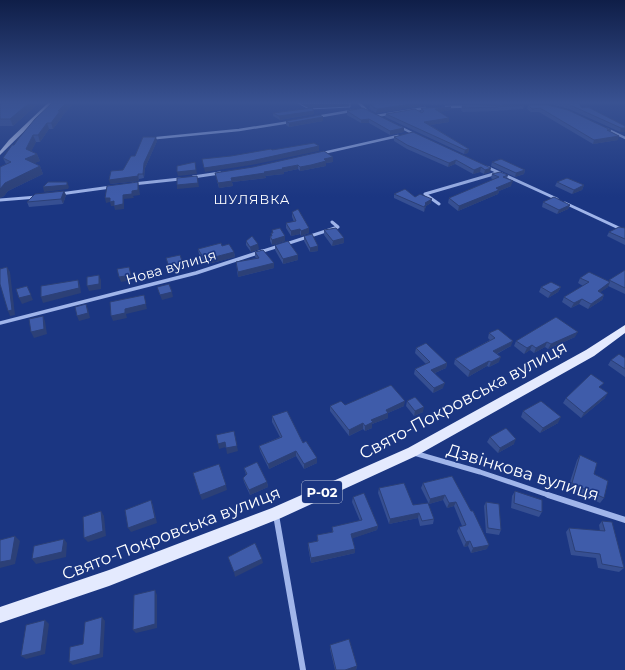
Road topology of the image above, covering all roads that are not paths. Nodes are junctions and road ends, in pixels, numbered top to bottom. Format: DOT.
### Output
graph roads {
  1 [pos="18,134"];
  2 [pos="195,134"];
  3 [pos="406,134"];
  4 [pos="415,134"];
  5 [pos="418,136"];
  6 [pos="157,138"];
  7 [pos="0,154"];
  8 [pos="320,154"];
  9 [pos="486,167"];
  10 [pos="221,173"];
  11 [pos="500,173"];
  12 [pos="183,178"];
  13 [pos="191,178"];
  14 [pos="131,184"];
  15 [pos="116,186"];
  16 [pos="53,195"];
  17 [pos="45,196"];
  18 [pos="0,200"];
  19 [pos="439,204"];
  20 [pos="332,222"];
  21 [pos="625,231"];
  22 [pos="0,323"];
  23 [pos="625,328"];
  24 [pos="412,452"];
  25 [pos="276,513"];
  26 [pos="625,520"];
  27 [pos="0,614"];
  28 [pos="303,670"];
  1 -- 7 [label="street"];
  2 -- 6 [label="street"];
  3 -- 8 [label="street"];
  4 -- 5 [label="street"];
  9 -- 11 [label="street"];
  10 -- 13 [label="street"];
  11 -- 19 [label="street"];
  11 -- 21 [label="street"];
  12 -- 14 [label="street"];
  15 -- 16 [label="street"];
  17 -- 18 [label="street"];
  20 -- 22 [label="street, Нова вулиця"];
  23 -- 24 [label="main road, Свято-Покровська вулиця / Р-02"];
  24 -- 25 [label="main road, Свято-Покровська вулиця / Р-02"];
  24 -- 26 [label="street, Дзвінкова вулиця"];
  25 -- 27 [label="main road, Свято-Покровська вулиця / Р-02"];
  25 -- 28 [label="street"];
}
